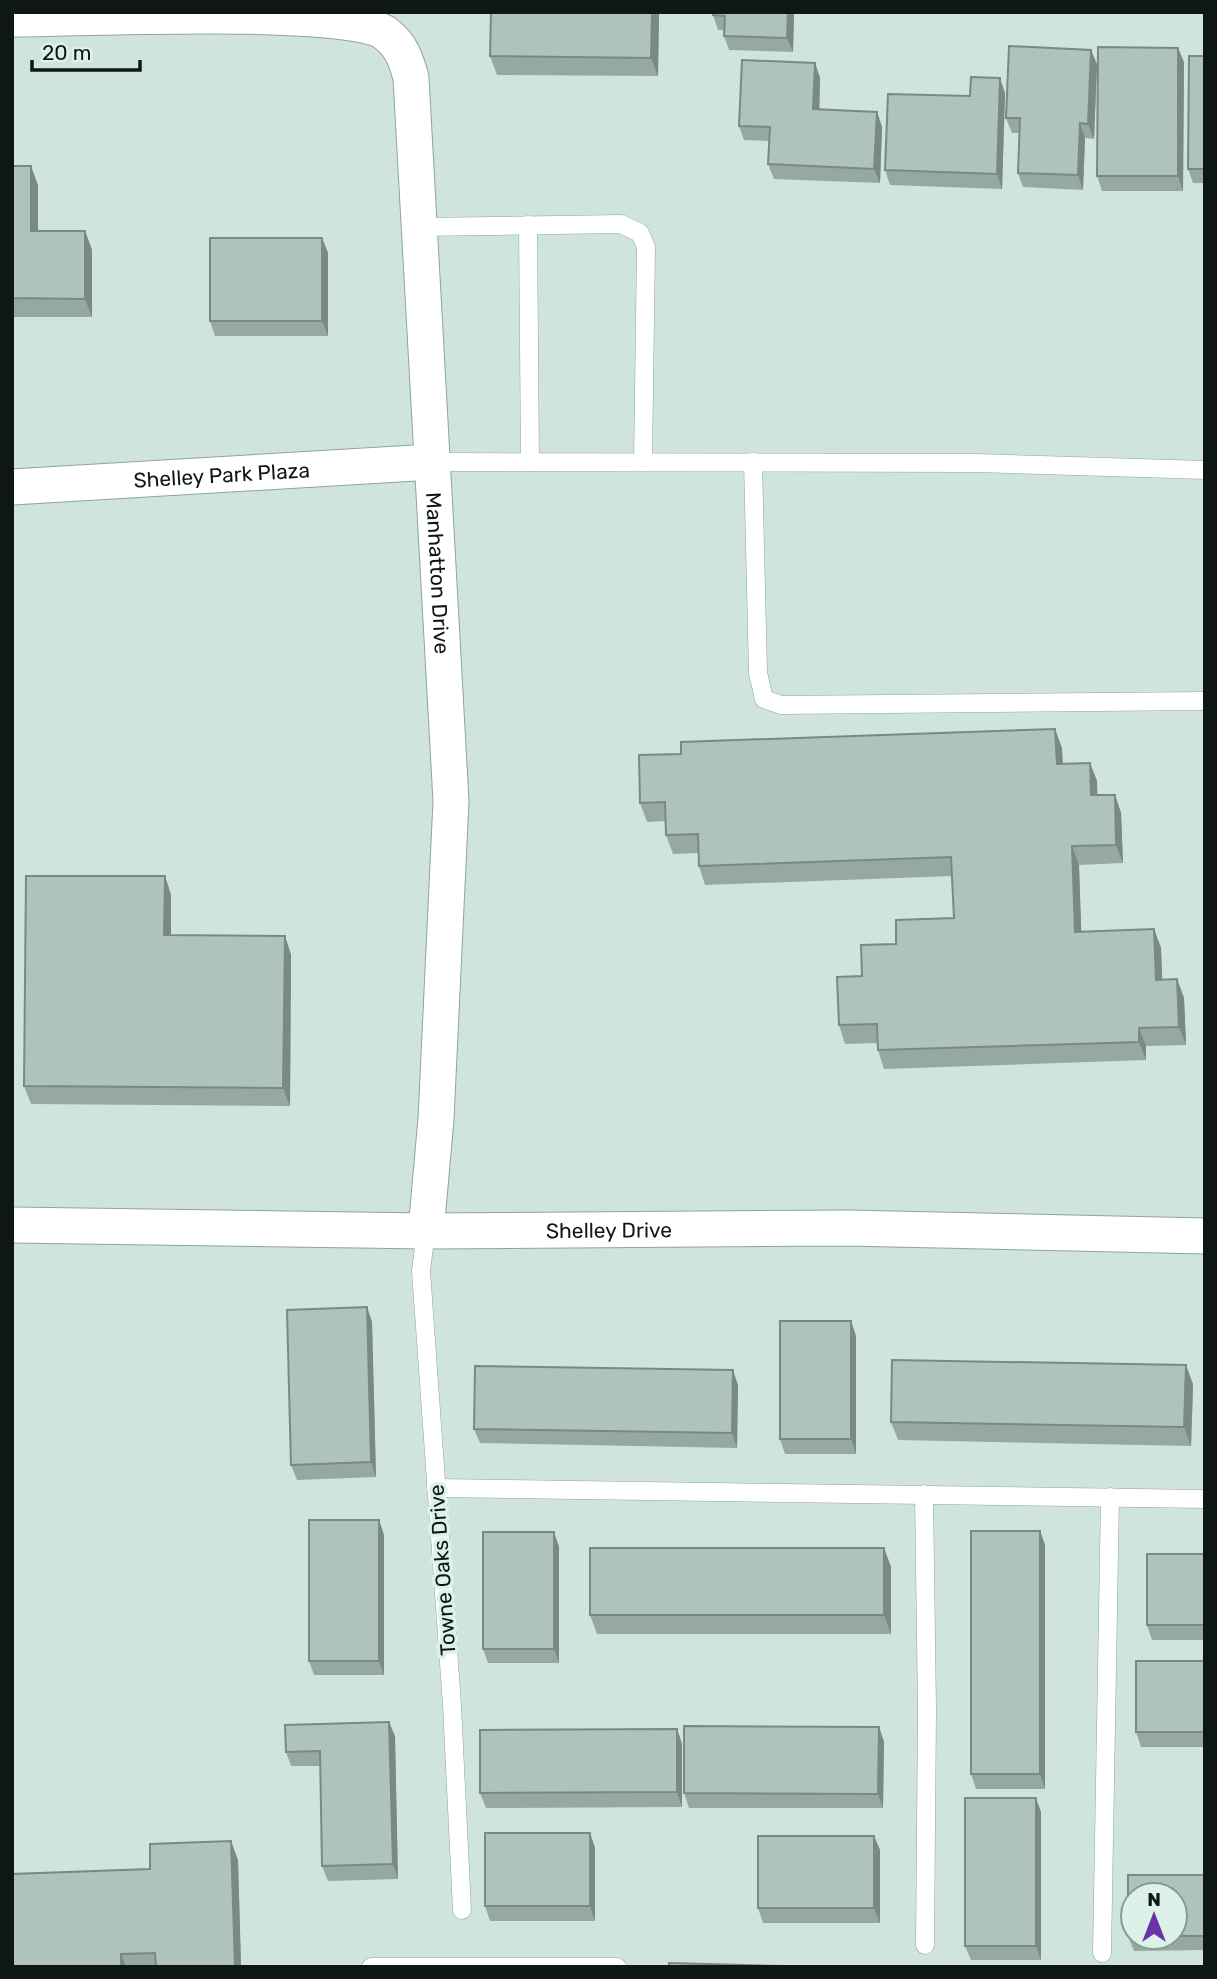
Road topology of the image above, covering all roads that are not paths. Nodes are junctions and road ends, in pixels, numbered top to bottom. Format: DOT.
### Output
graph roads {
  1 [pos="12,19"];
  2 [pos="528,225"];
  3 [pos="420,227"];
  4 [pos="432,462"];
  5 [pos="530,462"];
  6 [pos="643,462"];
  7 [pos="753,462"];
  8 [pos="1205,470"];
  9 [pos="12,486"];
  10 [pos="1205,701"];
  11 [pos="12,1225"];
  12 [pos="426,1231"];
  13 [pos="1205,1236"];
  14 [pos="436,1488"];
  15 [pos="924,1494"];
  16 [pos="1110,1497"];
  17 [pos="1205,1499"];
  18 [pos="462,1910"];
  19 [pos="925,1945"];
  20 [pos="1102,1952"];
  21 [pos="371,1967"];
  22 [pos="617,1967"];
  1 -- 3 [label="street, Manhatton Drive"];
  2 -- 3 [label="lane"];
  2 -- 5 [label="lane"];
  2 -- 6 [label="lane"];
  3 -- 4 [label="street, Manhatton Drive"];
  4 -- 5 [label="lane"];
  4 -- 9 [label="street, Shelley Park Plaza"];
  4 -- 12 [label="street, Manhatton Drive"];
  5 -- 6 [label="lane"];
  6 -- 7 [label="lane"];
  7 -- 8 [label="lane"];
  7 -- 10 [label="lane"];
  11 -- 12 [label="street, Shelley Drive"];
  12 -- 13 [label="street, Shelley Drive"];
  12 -- 14 [label="lane, Towne Oaks Drive"];
  14 -- 15 [label="lane"];
  14 -- 18 [label="lane, Towne Oaks Drive"];
  15 -- 16 [label="lane"];
  15 -- 19 [label="lane"];
  16 -- 17 [label="lane"];
  16 -- 20 [label="lane"];
  21 -- 22 [label="lane"];
}
